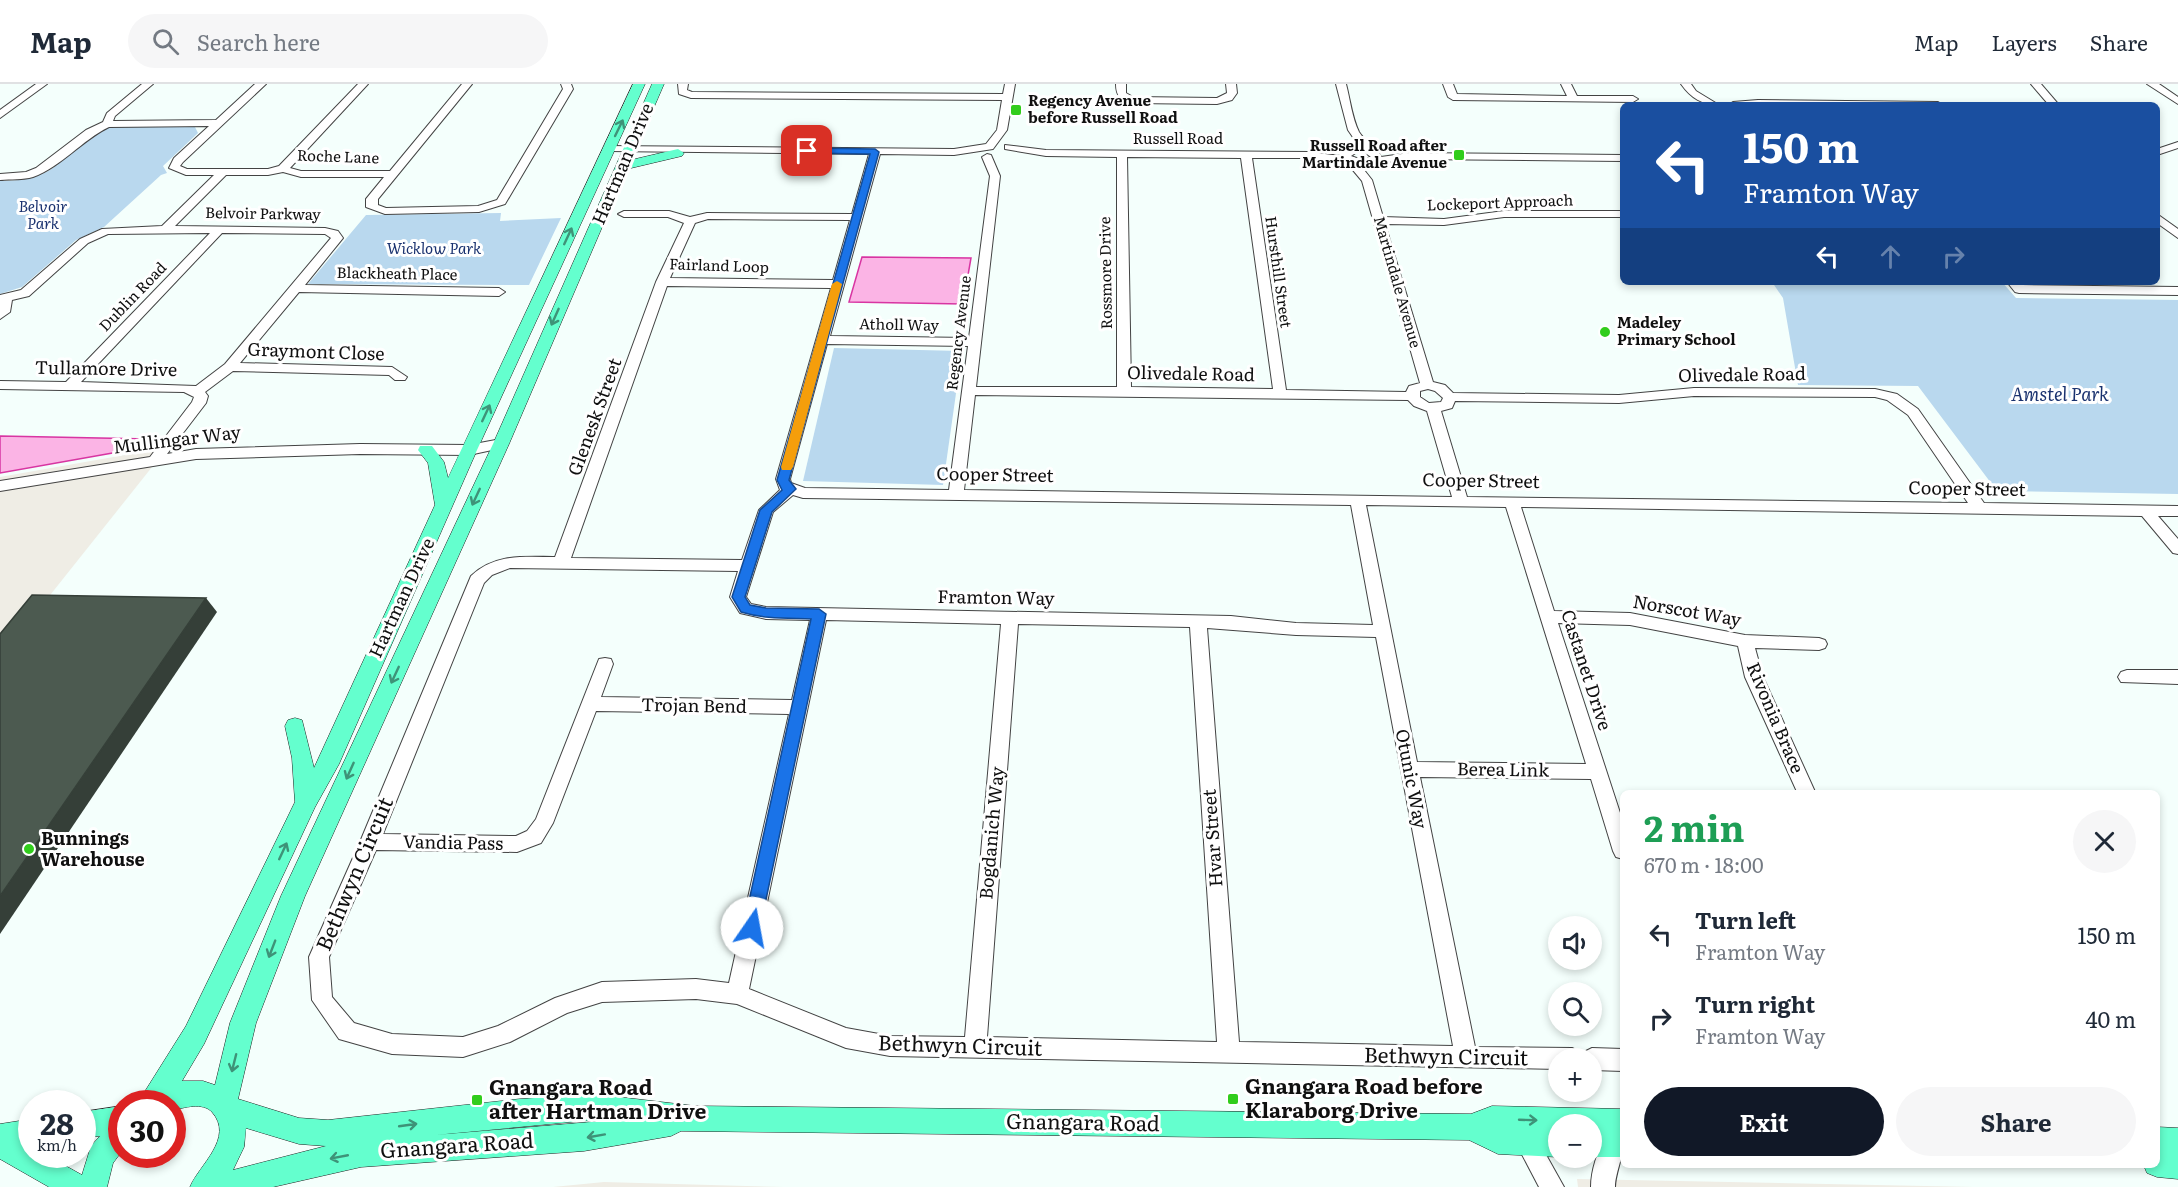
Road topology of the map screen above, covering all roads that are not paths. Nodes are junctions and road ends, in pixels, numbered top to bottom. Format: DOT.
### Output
graph roads {
  1 [pos="42,84"];
  2 [pos="148,84"];
  3 [pos="261,84"];
  4 [pos="363,84"];
  5 [pos="467,84"];
  6 [pos="566,84"];
  7 [pos="639,84"];
  8 [pos="658,84"];
  9 [pos="683,84"];
  10 [pos="898,84"];
  11 [pos="1010,84"];
  12 [pos="1121,84"];
  13 [pos="1231,84"];
  14 [pos="1341,84"];
  15 [pos="1448,84"];
  16 [pos="1566,84"];
  17 [pos="1686,84"];
  18 [pos="2036,84"];
  19 [pos="2152,84"];
  20 [pos="894,97"];
  21 [pos="1007,97"];
  22 [pos="1574,99"];
  23 [pos="1633,99"];
  24 [pos="2178,101"];
  25 [pos="1709,102"];
  26 [pos="2051,102"];
  27 [pos="0,115"];
  28 [pos="217,123"];
  29 [pos="107,124"];
  30 [pos="640,129"];
  31 [pos="1002,130"];
  32 [pos="1353,130"];
  33 [pos="2178,145"];
  34 [pos="662,147"];
  35 [pos="608,150"];
  36 [pos="695,150"];
  37 [pos="2160,151"];
  38 [pos="875,152"];
  39 [pos="987,152"];
  40 [pos="678,153"];
  41 [pos="1122,154"];
  42 [pos="628,155"];
  43 [pos="1006,155"];
  44 [pos="1246,155"];
  45 [pos="1350,155"];
  46 [pos="1370,156"];
  47 [pos="1620,158"];
  48 [pos="283,169"];
  49 [pos="223,172"];
  50 [pos="393,174"];
  51 [pos="994,176"];
  52 [pos="0,177"];
  53 [pos="1367,180"];
  54 [pos="624,214"];
  55 [pos="1620,214"];
  56 [pos="858,217"];
  57 [pos="1379,220"];
  58 [pos="690,221"];
  59 [pos="2160,221"];
  60 [pos="165,229"];
  61 [pos="220,230"];
  62 [pos="2178,235"];
  63 [pos="662,282"];
  64 [pos="837,284"];
  65 [pos="2016,285"];
  66 [pos="295,288"];
  67 [pos="2178,291"];
  68 [pos="499,292"];
  69 [pos="3,299"];
  70 [pos="0,315"];
  71 [pos="822,340"];
  72 [pos="975,342"];
  73 [pos="230,367"];
  74 [pos="400,377"];
  75 [pos="0,385"];
  76 [pos="1427,385"];
  77 [pos="70,386"];
  78 [pos="969,391"];
  79 [pos="1124,391"];
  80 [pos="197,392"];
  81 [pos="1280,394"];
  82 [pos="1412,396"];
  83 [pos="1450,397"];
  84 [pos="1434,408"];
  85 [pos="501,444"];
  86 [pos="471,446"];
  87 [pos="360,449"];
  88 [pos="426,450"];
  89 [pos="155,460"];
  90 [pos="0,486"];
  91 [pos="788,488"];
  92 [pos="956,493"];
  93 [pos="1357,500"];
  94 [pos="1461,501"];
  95 [pos="1511,501"];
  96 [pos="444,505"];
  97 [pos="1979,508"];
  98 [pos="2146,511"];
  99 [pos="2178,511"];
  100 [pos="2178,549"];
  101 [pos="561,563"];
  102 [pos="748,566"];
  103 [pos="819,614"];
  104 [pos="1549,617"];
  105 [pos="1010,618"];
  106 [pos="1198,623"];
  107 [pos="1382,631"];
  108 [pos="1744,641"];
  109 [pos="1819,644"];
  110 [pos="605,664"];
  111 [pos="2127,677"];
  112 [pos="2178,677"];
  113 [pos="590,704"];
  114 [pos="799,707"];
  115 [pos="295,726"];
  116 [pos="1409,769"];
  117 [pos="1598,772"];
  118 [pos="1805,790"];
  119 [pos="306,802"];
  120 [pos="370,842"];
  121 [pos="1620,842"];
  122 [pos="737,994"];
  123 [pos="975,1048"];
  124 [pos="1229,1054"];
  125 [pos="1466,1058"];
  126 [pos="1548,1059"];
  127 [pos="1602,1059"];
  128 [pos="1620,1060"];
  129 [pos="160,1090"];
  130 [pos="186,1094"];
  131 [pos="226,1106"];
  132 [pos="695,1119"];
  133 [pos="1471,1127"];
  134 [pos="18,1134"];
  135 [pos="0,1137"];
  136 [pos="1613,1139"];
  137 [pos="2160,1140"];
  138 [pos="2178,1141"];
  139 [pos="1527,1143"];
  140 [pos="0,1144"];
  141 [pos="1548,1144"];
  142 [pos="108,1147"];
  143 [pos="2160,1163"];
  144 [pos="2178,1165"];
  145 [pos="76,1187"];
  146 [pos="93,1187"];
  147 [pos="204,1187"];
  148 [pos="222,1187"];
  149 [pos="1552,1187"];
  150 [pos="1603,1187"];
  1 -- 27 [label="street"];
  2 -- 29 [label="street"];
  3 -- 28 [label="street"];
  4 -- 48 [label="street"];
  5 -- 50 [label="street"];
  6 -- 50 [label="street"];
  35 -- 7 [label="main road, Hartman Drive, one-way"];
  8 -- 30 [label="main road, Hartman Drive"];
  9 -- 20 [label="street"];
  10 -- 20 [label="street"];
  11 -- 21 [label="street"];
  12 -- 13 [label="street"];
  14 -- 32 [label="street"];
  15 -- 22 [label="street"];
  16 -- 22 [label="street"];
  17 -- 25 [label="street"];
  18 -- 26 [label="street"];
  19 -- 24 [label="street"];
  20 -- 21 [label="street"];
  21 -- 31 [label="street"];
  22 -- 23 [label="street"];
  28 -- 29 [label="street"];
  28 -- 49 [label="street, Roche Lane"];
  29 -- 52 [label="street"];
  30 -- 34 [label="main road"];
  30 -- 42 [label="main road, Hartman Drive"];
  31 -- 39 [label="street"];
  31 -- 43 [label="street"];
  32 -- 45 [label="street"];
  32 -- 46 [label="street"];
  33 -- 37 [label="street"];
  34 -- 36 [label="street"];
  34 -- 42 [label="street"];
  35 -- 42 [label="street"];
  86 -- 35 [label="main road, Hartman Drive, one-way"];
  36 -- 38 [label="street"];
  36 -- 40 [label="street"];
  38 -- 39 [label="street"];
  38 -- 56 [label="street"];
  39 -- 43 [label="street, Russell Road"];
  39 -- 51 [label="street, Regency Avenue"];
  40 -- 42 [label="main road"];
  41 -- 43 [label="street, Russell Road"];
  41 -- 44 [label="street, Russell Road"];
  41 -- 79 [label="street, Rossmore Drive"];
  42 -- 85 [label="main road, Hartman Drive, one-way"];
  43 -- 51 [label="street, Regency Avenue"];
  44 -- 45 [label="street, Russell Road"];
  44 -- 81 [label="street, Hursthill Street"];
  45 -- 46 [label="street, Russell Road"];
  45 -- 53 [label="street, Martindale Avenue"];
  46 -- 47 [label="street"];
  46 -- 53 [label="street, Martindale Avenue"];
  48 -- 49 [label="street, Roche Lane"];
  48 -- 50 [label="street, Roche Lane"];
  49 -- 60 [label="street"];
  51 -- 72 [label="street, Regency Avenue"];
  53 -- 57 [label="street, Martindale Avenue"];
  54 -- 58 [label="street"];
  55 -- 57 [label="street, Lockeport Approach"];
  56 -- 58 [label="street"];
  56 -- 64 [label="street"];
  57 -- 76 [label="street, Martindale Avenue"];
  58 -- 63 [label="street, Fairland Loop"];
  59 -- 62 [label="street"];
  60 -- 61 [label="street, Belvoir Parkway"];
  60 -- 69 [label="street, Belvoir Parkway"];
  61 -- 66 [label="street, Belvoir Parkway"];
  61 -- 77 [label="street, Dublin Road"];
  63 -- 64 [label="street, Fairland Loop"];
  63 -- 101 [label="street, Glenesk Street"];
  64 -- 71 [label="street"];
  65 -- 67 [label="street"];
  66 -- 68 [label="street, Blackheath Place"];
  66 -- 73 [label="street, Belvoir Parkway"];
  69 -- 70 [label="street"];
  71 -- 72 [label="street, Atholl Way"];
  71 -- 91 [label="street"];
  72 -- 78 [label="street, Regency Avenue"];
  73 -- 74 [label="street, Graymont Close"];
  73 -- 80 [label="street, Belvoir Parkway"];
  75 -- 77 [label="street, Tullamore Drive"];
  76 -- 82 [label="street"];
  76 -- 83 [label="street"];
  77 -- 80 [label="street, Tullamore Drive"];
  78 -- 79 [label="street, Olivedale Road"];
  78 -- 92 [label="street, Regency Avenue"];
  79 -- 81 [label="street, Olivedale Road"];
  80 -- 89 [label="street, Tullamore Drive"];
  81 -- 82 [label="street, Olivedale Road"];
  82 -- 84 [label="street"];
  83 -- 84 [label="street"];
  83 -- 97 [label="street, Olivedale Road"];
  84 -- 94 [label="street"];
  85 -- 86 [label="street, Mullingar Way"];
  85 -- 131 [label="main road, Hartman Drive, one-way"];
  86 -- 87 [label="street, Mullingar Way"];
  86 -- 88 [label="street, Mullingar Way"];
  86 -- 96 [label="main road, Hartman Drive"];
  87 -- 88 [label="street, Mullingar Way"];
  87 -- 89 [label="street, Mullingar Way"];
  88 -- 96 [label="main road"];
  89 -- 90 [label="street, Mullingar Way"];
  91 -- 92 [label="street, Cooper Street"];
  91 -- 102 [label="street, Framton Way"];
  92 -- 93 [label="street, Cooper Street"];
  93 -- 94 [label="street, Cooper Street"];
  93 -- 107 [label="street, Otunic Way"];
  94 -- 95 [label="street, Cooper Street"];
  95 -- 97 [label="street, Cooper Street"];
  95 -- 104 [label="street, Castanet Drive"];
  96 -- 119 [label="main road, Hartman Drive"];
  97 -- 98 [label="street, Cooper Street"];
  98 -- 99 [label="street, Cooper Street"];
  98 -- 100 [label="street"];
  101 -- 102 [label="street, Bethwyn Circuit"];
  101 -- 120 [label="street, Bethwyn Circuit"];
  102 -- 103 [label="street, Framton Way"];
  103 -- 105 [label="street, Framton Way"];
  103 -- 114 [label="street"];
  104 -- 108 [label="street, Norscot Way"];
  104 -- 117 [label="street, Castanet Drive"];
  105 -- 106 [label="street, Framton Way"];
  105 -- 123 [label="street, Bogdanich Way"];
  106 -- 107 [label="street, Framton Way"];
  106 -- 124 [label="street, Hvar Street"];
  107 -- 116 [label="street, Otunic Way"];
  108 -- 109 [label="street, Norscot Way"];
  108 -- 118 [label="street, Rivonia Brace"];
  110 -- 113 [label="street"];
  111 -- 112 [label="street"];
  113 -- 114 [label="street, Trojan Bend"];
  113 -- 120 [label="street, Vandia Pass"];
  114 -- 122 [label="street"];
  115 -- 119 [label="main road"];
  116 -- 117 [label="street, Berea Link"];
  116 -- 125 [label="street, Otunic Way"];
  117 -- 121 [label="street, Castanet Drive"];
  129 -- 119 [label="main road, Hartman Drive, one-way"];
  120 -- 122 [label="street, Bethwyn Circuit"];
  122 -- 123 [label="street, Bethwyn Circuit"];
  123 -- 124 [label="street, Bethwyn Circuit"];
  124 -- 125 [label="street, Bethwyn Circuit"];
  125 -- 126 [label="street, Bethwyn Circuit"];
  127 -- 128 [label="street"];
  130 -- 131 [label="main road, Gnangara Road"];
  131 -- 132 [label="main road, Gnangara Road, one-way"];
  131 -- 147 [label="main road, Hartman Drive"];
  132 -- 133 [label="main road, Gnangara Road"];
  132 -- 148 [label="main road, Gnangara Road, one-way"];
  133 -- 136 [label="main road, Gnangara Road, one-way"];
  133 -- 139 [label="main road, Gnangara Road"];
  134 -- 135 [label="main road"];
  136 -- 150 [label="street"];
  137 -- 138 [label="main road"];
  139 -- 141 [label="main road, Gnangara Road"];
  139 -- 149 [label="street"];
  140 -- 145 [label="main road"];
  142 -- 146 [label="main road"];
  143 -- 144 [label="main road"];
}
